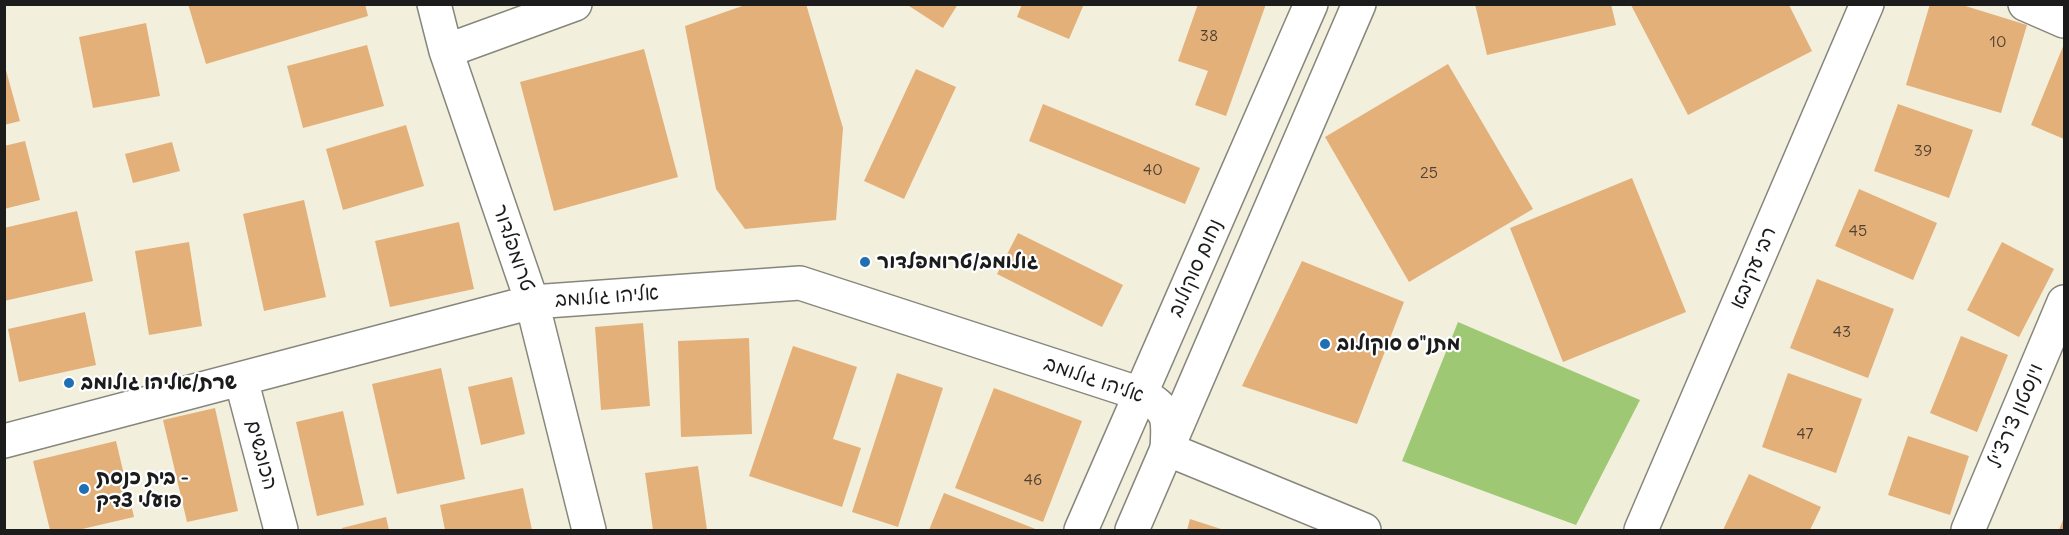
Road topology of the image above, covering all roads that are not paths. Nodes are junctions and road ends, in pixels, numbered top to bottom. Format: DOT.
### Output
graph roads {
  1 [pos="434,4"];
  2 [pos="574,4"];
  3 [pos="1311,4"];
  4 [pos="1359,4"];
  5 [pos="1868,4"];
  6 [pos="2025,4"];
  7 [pos="2064,21"];
  8 [pos="446,51"];
  9 [pos="531,302"];
  10 [pos="2064,302"];
  11 [pos="241,379"];
  12 [pos="1141,394"];
  13 [pos="4,443"];
  14 [pos="1167,449"];
  15 [pos="4,464"];
  16 [pos="281,531"];
  17 [pos="589,531"];
  18 [pos="1081,531"];
  19 [pos="1132,531"];
  20 [pos="1364,531"];
  21 [pos="1641,531"];
  22 [pos="1968,531"];
  1 -- 8 [label="street, טרומפלדור"];
  2 -- 8 [label="street"];
  3 -- 12 [label="street, נחום סוקולוב"];
  4 -- 14 [label="street"];
  5 -- 21 [label="street, רבי עקיבא"];
  6 -- 7 [label="street"];
  8 -- 9 [label="street, טרומפלדור"];
  9 -- 11 [label="street, אליהו גולומב"];
  9 -- 12 [label="street, אליהו גולומב"];
  9 -- 17 [label="street, טרומפלדור"];
  10 -- 22 [label="street, וינסטון צ'רצ'יל"];
  11 -- 13 [label="street, אליהו גולומב"];
  11 -- 16 [label="street, הכובשים"];
  12 -- 14 [label="street, אליהו גולומב"];
  12 -- 18 [label="street, נחום סוקולוב"];
  13 -- 15 [label="street"];
  14 -- 19 [label="street"];
  14 -- 20 [label="street"];
}
